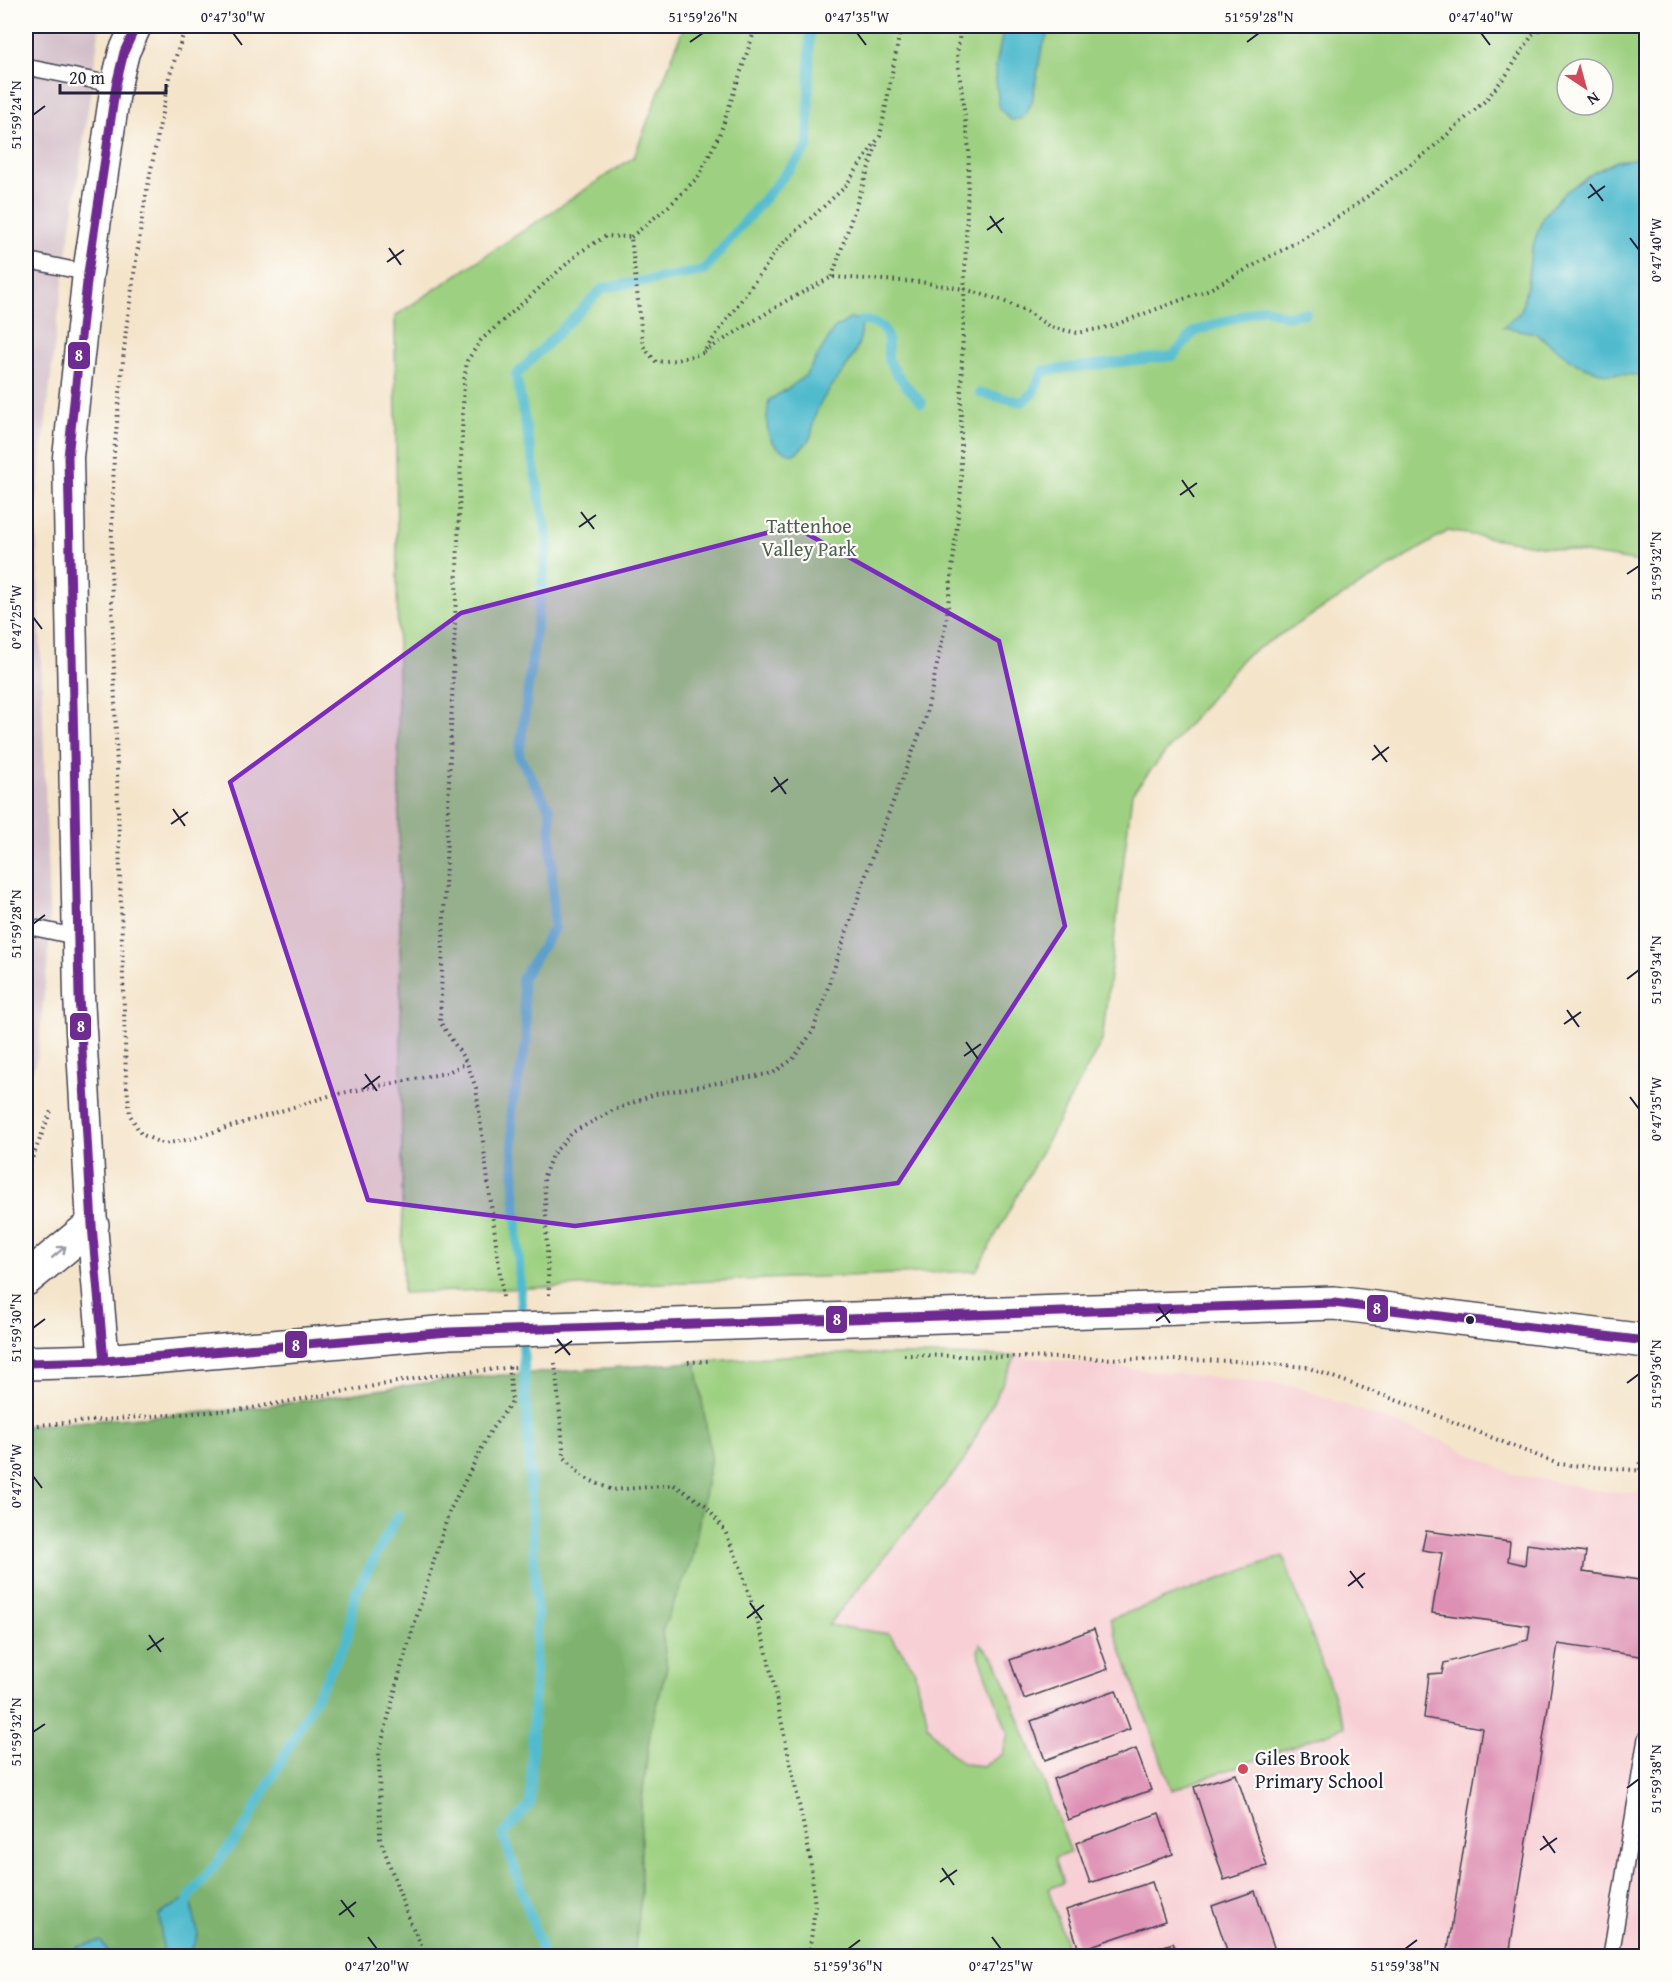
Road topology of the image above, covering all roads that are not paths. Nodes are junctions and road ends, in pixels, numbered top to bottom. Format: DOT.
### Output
graph roads {
  1 [pos="136,26"];
  2 [pos="26,67"];
  3 [pos="116,85"];
  4 [pos="26,260"];
  5 [pos="88,273"];
  6 [pos="26,926"];
  7 [pos="78,937"];
  8 [pos="92,1225"];
  9 [pos="26,1279"];
  10 [pos="1647,1341"];
  11 [pos="104,1361"];
  12 [pos="26,1363"];
  13 [pos="1647,1738"];
  14 [pos="1611,1956"];
  1 -- 3 [label="street"];
  2 -- 3 [label="lane"];
  3 -- 5 [label="street"];
  4 -- 5 [label="lane"];
  5 -- 7 [label="street"];
  6 -- 7 [label="lane"];
  7 -- 8 [label="street"];
  9 -- 8 [label="street, one-way"];
  8 -- 11 [label="street"];
  10 -- 11 [label="street, bridge"];
  11 -- 12 [label="street"];
  13 -- 14 [label="lane"];
}
